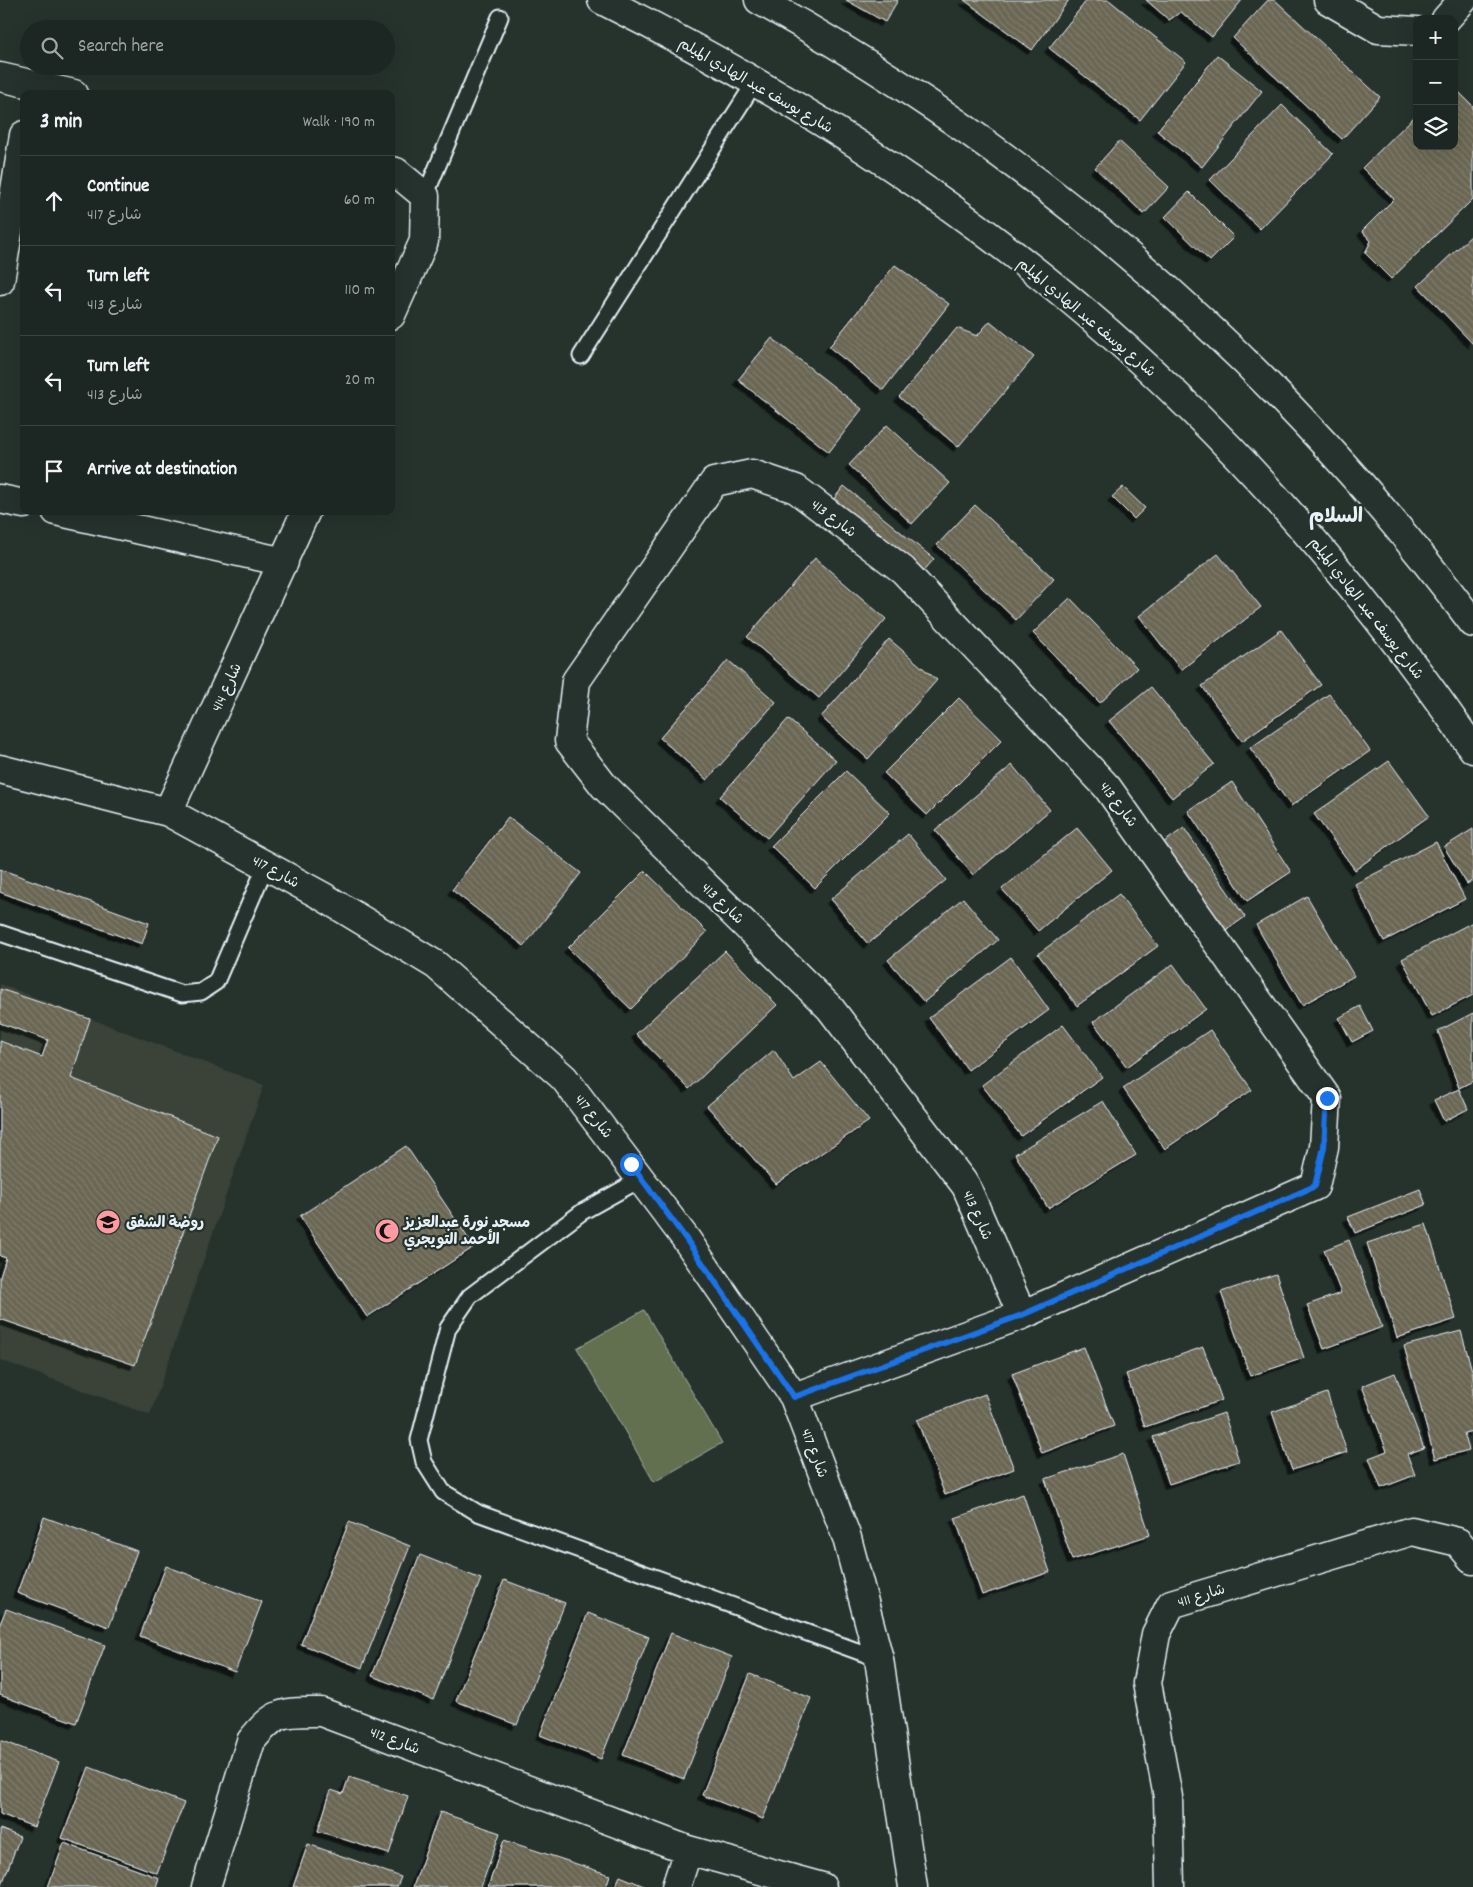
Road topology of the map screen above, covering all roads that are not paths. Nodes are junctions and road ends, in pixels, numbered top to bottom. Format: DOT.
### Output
graph roads {
  1 [pos="602,0"];
  2 [pos="759,0"];
  3 [pos="1328,0"];
  4 [pos="1463,0"];
  5 [pos="1450,15"];
  6 [pos="500,17"];
  7 [pos="1413,31"];
  8 [pos="0,77"];
  9 [pos="755,82"];
  10 [pos="31,89"];
  11 [pos="20,159"];
  12 [pos="395,172"];
  13 [pos="425,196"];
  14 [pos="0,281"];
  15 [pos="395,306"];
  16 [pos="581,356"];
  17 [pos="0,499"];
  18 [pos="20,503"];
  19 [pos="74,515"];
  20 [pos="304,515"];
  21 [pos="284,562"];
  22 [pos="1473,623"];
  23 [pos="1473,749"];
  24 [pos="0,768"];
  25 [pos="168,812"];
  26 [pos="266,865"];
  27 [pos="0,933"];
  28 [pos="642,1178"];
  29 [pos="1022,1315"];
  30 [pos="794,1397"];
  31 [pos="1473,1560"];
  32 [pos="879,1659"];
  33 [pos="688,1850"];
  34 [pos="206,1887"];
  35 [pos="676,1887"];
  36 [pos="822,1887"];
  37 [pos="913,1887"];
  38 [pos="1170,1887"];
  1 -- 9 [label="street, شارع يوسف عبد الهادي الميلم"];
  2 -- 22 [label="street"];
  3 -- 7 [label="street"];
  4 -- 5 [label="street"];
  6 -- 13 [label="lane"];
  8 -- 10 [label="street"];
  9 -- 16 [label="lane"];
  9 -- 23 [label="street, شارع يوسف عبد الهادي الميلم"];
  11 -- 14 [label="street"];
  12 -- 13 [label="street"];
  13 -- 15 [label="street"];
  17 -- 18 [label="street"];
  19 -- 21 [label="street"];
  20 -- 21 [label="street, شارع 414"];
  21 -- 25 [label="street, شارع 414"];
  24 -- 25 [label="street, شارع 417"];
  25 -- 26 [label="street, شارع 417"];
  26 -- 27 [label="lane"];
  26 -- 28 [label="street, شارع 417"];
  28 -- 30 [label="street, شارع 417"];
  28 -- 32 [label="lane"];
  29 -- 29 [label="street, شارع 413"];
  29 -- 30 [label="street, شارع 413"];
  30 -- 32 [label="street, شارع 417"];
  31 -- 38 [label="street, شارع 411"];
  32 -- 37 [label="street, شارع 417"];
  33 -- 34 [label="street, شارع 412"];
  33 -- 35 [label="street"];
  33 -- 36 [label="street, شارع 412"];
}
